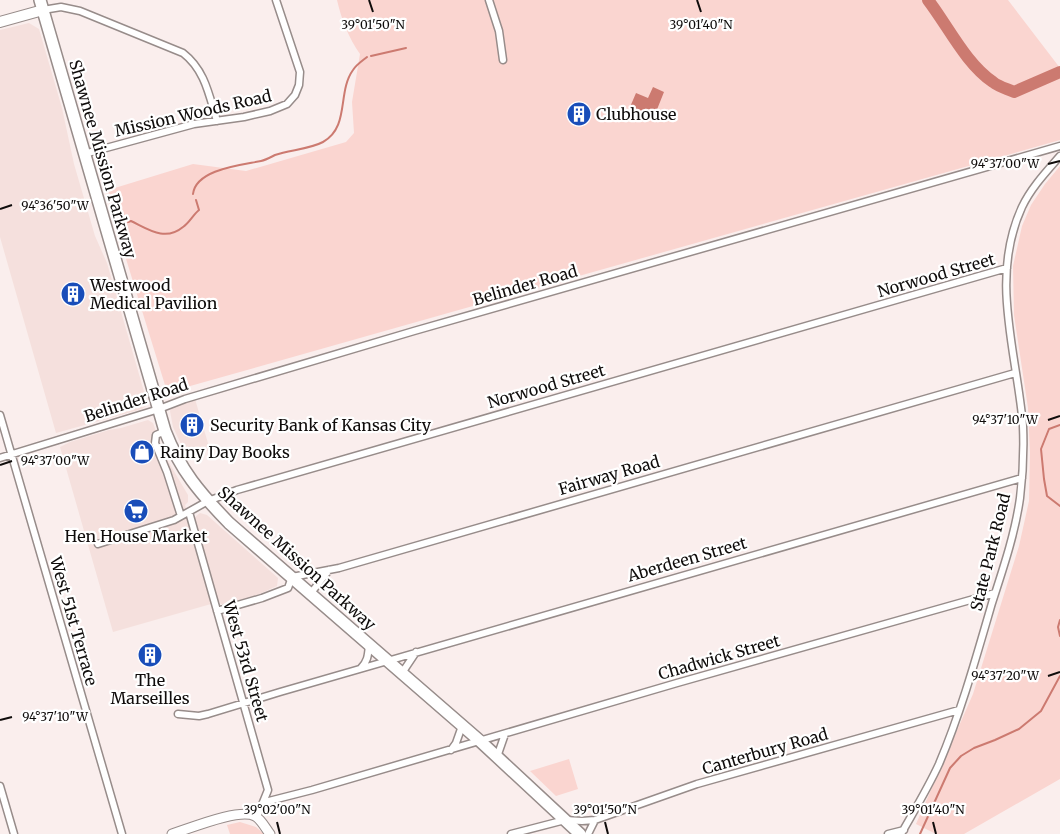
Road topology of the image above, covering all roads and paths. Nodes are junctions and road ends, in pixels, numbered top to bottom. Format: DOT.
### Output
graph roads {
  1 [pos="276,0"];
  2 [pos="489,0"];
  3 [pos="42,5"];
  4 [pos="0,22"];
  5 [pos="503,60"];
  6 [pos="217,121"];
  7 [pos="1060,146"];
  8 [pos="84,154"];
  9 [pos="1060,156"];
  10 [pos="1007,268"];
  11 [pos="1015,373"];
  12 [pos="158,409"];
  13 [pos="0,415"];
  14 [pos="166,431"];
  15 [pos="11,454"];
  16 [pos="0,458"];
  17 [pos="1022,478"];
  18 [pos="208,501"];
  19 [pos="189,512"];
  20 [pos="181,516"];
  21 [pos="98,544"];
  22 [pos="329,570"];
  23 [pos="292,577"];
  24 [pos="311,593"];
  25 [pos="995,593"];
  26 [pos="217,611"];
  27 [pos="369,644"];
  28 [pos="416,652"];
  29 [pos="388,660"];
  30 [pos="360,668"];
  31 [pos="402,673"];
  32 [pos="244,704"];
  33 [pos="959,710"];
  34 [pos="178,714"];
  35 [pos="462,726"];
  36 [pos="505,734"];
  37 [pos="480,741"];
  38 [pos="451,750"];
  39 [pos="497,757"];
  40 [pos="0,786"];
  41 [pos="265,802"];
  42 [pos="257,817"];
  43 [pos="565,820"];
  44 [pos="595,820"];
  45 [pos="903,832"];
  46 [pos="14,834"];
  47 [pos="122,834"];
  48 [pos="172,834"];
  49 [pos="270,834"];
  50 [pos="511,834"];
  51 [pos="580,834"];
  52 [pos="588,834"];
  53 [pos="888,834"];
  1 -- 6 [label="street, Mission Woods Road"];
  2 -- 5 [label="street"];
  3 -- 4 [label="main road"];
  3 -- 6 [label="street"];
  3 -- 8 [label="highway, Shawnee Mission Parkway"];
  6 -- 8 [label="street, Mission Woods Road"];
  7 -- 12 [label="street, Belinder Road"];
  8 -- 12 [label="highway, Shawnee Mission Parkway"];
  9 -- 10 [label="street, State Park Road"];
  10 -- 11 [label="street, State Park Road"];
  10 -- 18 [label="street, Norwood Street"];
  11 -- 17 [label="street, State Park Road"];
  11 -- 22 [label="street, Fairway Road"];
  12 -- 14 [label="highway, Shawnee Mission Parkway"];
  12 -- 15 [label="street, Belinder Road"];
  13 -- 15 [label="street, West 51st Terrace"];
  14 -- 18 [label="highway, Shawnee Mission Parkway"];
  14 -- 20 [label="street"];
  15 -- 16 [label="street, Belinder Road"];
  15 -- 47 [label="street, West 51st Terrace"];
  17 -- 25 [label="street, State Park Road"];
  17 -- 28 [label="street, Aberdeen Street"];
  18 -- 19 [label="street, Norwood Street"];
  18 -- 23 [label="highway, Shawnee Mission Parkway"];
  19 -- 20 [label="street, Norwood Street"];
  19 -- 26 [label="street, West 53rd Street"];
  20 -- 21 [label="street, Norwood Street"];
  22 -- 23 [label="street, Fairway Road"];
  22 -- 24 [label="street"];
  23 -- 24 [label="highway, Shawnee Mission Parkway"];
  23 -- 26 [label="street"];
  24 -- 27 [label="highway, Shawnee Mission Parkway"];
  25 -- 33 [label="street, State Park Road"];
  25 -- 36 [label="street, Chadwick Street"];
  26 -- 32 [label="street, West 53rd Street"];
  27 -- 29 [label="highway, Shawnee Mission Parkway"];
  27 -- 30 [label="street"];
  28 -- 29 [label="street, Aberdeen Street"];
  28 -- 31 [label="street"];
  29 -- 30 [label="street, Aberdeen Street"];
  29 -- 31 [label="highway, Shawnee Mission Parkway"];
  30 -- 32 [label="street, Aberdeen Street"];
  31 -- 35 [label="highway, Shawnee Mission Parkway"];
  32 -- 34 [label="street, Aberdeen Street"];
  32 -- 41 [label="street, West 53rd Street"];
  33 -- 44 [label="street, Canterbury Road"];
  33 -- 45 [label="street, State Park Road"];
  35 -- 37 [label="highway, Shawnee Mission Parkway"];
  35 -- 38 [label="street"];
  36 -- 37 [label="street, Chadwick Street"];
  36 -- 39 [label="street"];
  37 -- 38 [label="street, Chadwick Street"];
  37 -- 39 [label="highway, Shawnee Mission Parkway"];
  38 -- 41 [label="street, Chadwick Street"];
  39 -- 43 [label="highway, Shawnee Mission Parkway"];
  40 -- 46 [label="street"];
  41 -- 42 [label="street, West 53rd Street"];
  42 -- 48 [label="main road"];
  42 -- 49 [label="main road"];
  43 -- 44 [label="street, Canterbury Road"];
  43 -- 50 [label="street"];
  43 -- 51 [label="highway, Shawnee Mission Parkway"];
  44 -- 52 [label="street"];
  45 -- 53 [label="street"];
}
